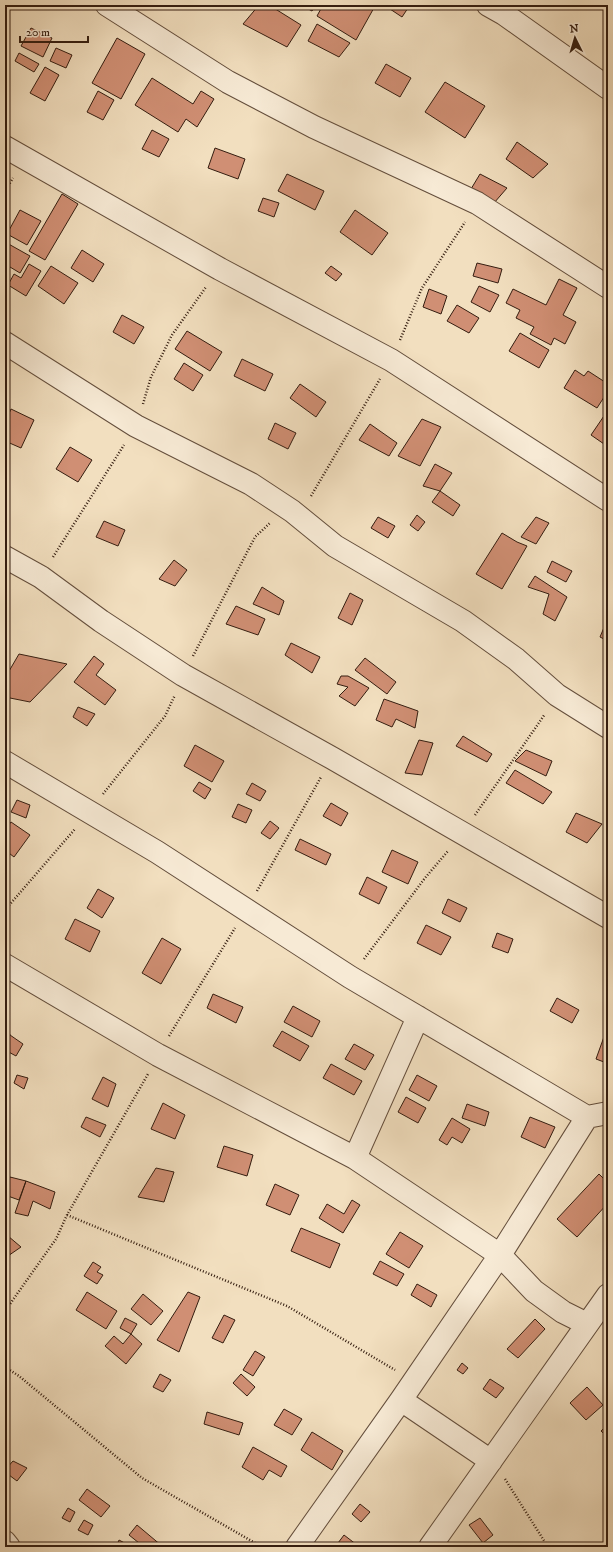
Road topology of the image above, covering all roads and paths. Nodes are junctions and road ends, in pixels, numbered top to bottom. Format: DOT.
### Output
graph roads {
  1 [pos="107,5"];
  2 [pos="488,5"];
  3 [pos="608,88"];
  4 [pos="5,147"];
  5 [pos="477,203"];
  6 [pos="608,287"];
  7 [pos="5,343"];
  8 [pos="391,360"];
  9 [pos="608,500"];
  10 [pos="292,511"];
  11 [pos="5,557"];
  12 [pos="183,675"];
  13 [pos="608,727"];
  14 [pos="5,762"];
  15 [pos="89,812"];
  16 [pos="5,910"];
  17 [pos="608,917"];
  18 [pos="5,966"];
  19 [pos="418,1017"];
  20 [pos="608,1113"];
  21 [pos="587,1117"];
  22 [pos="355,1158"];
  23 [pos="67,1215"];
  24 [pos="500,1255"];
  25 [pos="608,1295"];
  26 [pos="587,1324"];
  27 [pos="5,1367"];
  28 [pos="413,1381"];
  29 [pos="401,1400"];
  30 [pos="491,1461"];
  31 [pos="5,1542"];
  32 [pos="9,1547"];
  33 [pos="262,1547"];
  34 [pos="297,1547"];
  35 [pos="430,1547"];
  36 [pos="548,1547"];
  1 -- 5 [label="street"];
  2 -- 3 [label="street"];
  4 -- 8 [label="street"];
  5 -- 6 [label="street"];
  5 -- 8 [label="path"];
  7 -- 10 [label="street"];
  8 -- 9 [label="street"];
  8 -- 10 [label="path"];
  10 -- 12 [label="path"];
  10 -- 13 [label="street"];
  11 -- 12 [label="street"];
  12 -- 15 [label="path"];
  12 -- 17 [label="street"];
  14 -- 15 [label="street"];
  15 -- 16 [label="path"];
  15 -- 19 [label="street"];
  18 -- 22 [label="street"];
  19 -- 21 [label="street"];
  19 -- 22 [label="street"];
  20 -- 21 [label="street"];
  21 -- 24 [label="street"];
  22 -- 24 [label="street"];
  23 -- 28 [label="path"];
  24 -- 26 [label="street"];
  24 -- 28 [label="street"];
  25 -- 26 [label="street"];
  26 -- 30 [label="street"];
  27 -- 33 [label="path"];
  28 -- 29 [label="street"];
  29 -- 30 [label="street"];
  29 -- 34 [label="street"];
  30 -- 35 [label="street"];
  30 -- 36 [label="path"];
  31 -- 32 [label="street"];
}
